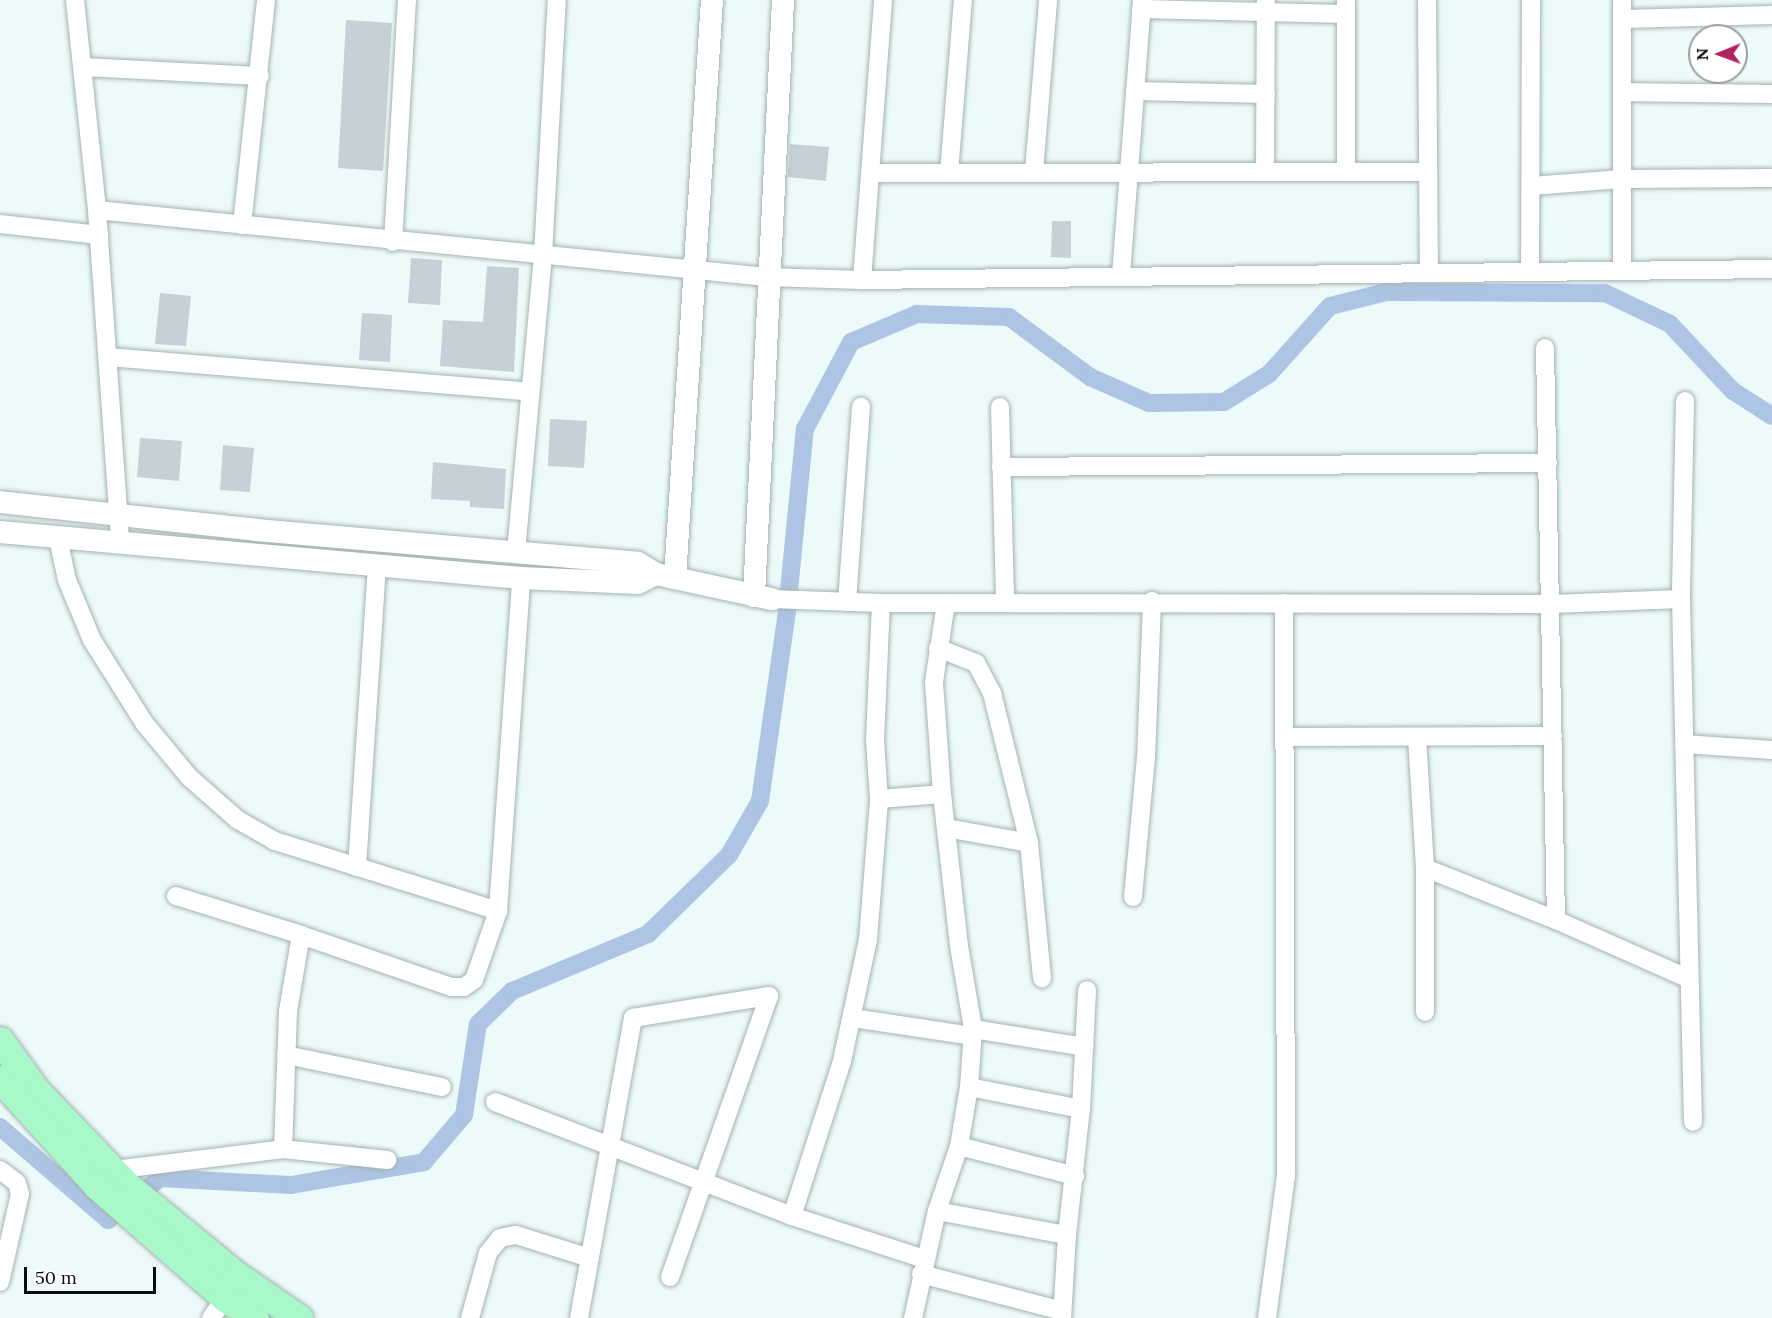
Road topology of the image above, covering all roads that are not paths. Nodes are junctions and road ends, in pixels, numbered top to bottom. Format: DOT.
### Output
graph roads {
  1 [pos="75,0"];
  2 [pos="266,0"];
  3 [pos="407,0"];
  4 [pos="557,0"];
  5 [pos="712,0"];
  6 [pos="783,0"];
  7 [pos="883,0"];
  8 [pos="963,0"];
  9 [pos="1048,0"];
  10 [pos="1427,0"];
  11 [pos="1531,0"];
  12 [pos="1622,0"];
  13 [pos="1141,5"];
  14 [pos="1266,7"];
  15 [pos="1346,7"];
  16 [pos="1701,8"];
  17 [pos="1772,15"];
  18 [pos="1622,19"];
  19 [pos="83,67"];
  20 [pos="260,76"];
  21 [pos="1135,91"];
  22 [pos="1622,92"];
  23 [pos="1266,94"];
  24 [pos="1772,94"];
  25 [pos="1034,172"];
  26 [pos="1128,172"];
  27 [pos="1265,172"];
  28 [pos="1346,172"];
  29 [pos="1428,172"];
  30 [pos="871,173"];
  31 [pos="949,173"];
  32 [pos="1772,178"];
  33 [pos="1622,179"];
  34 [pos="1530,186"];
  35 [pos="97,210"];
  36 [pos="0,224"];
  37 [pos="242,225"];
  38 [pos="99,235"];
  39 [pos="393,242"];
  40 [pos="543,255"];
  41 [pos="692,269"];
  42 [pos="1772,269"];
  43 [pos="1530,271"];
  44 [pos="1622,271"];
  45 [pos="1429,272"];
  46 [pos="1121,275"];
  47 [pos="767,277"];
  48 [pos="862,280"];
  49 [pos="1545,348"];
  50 [pos="108,357"];
  51 [pos="530,392"];
  52 [pos="1685,401"];
  53 [pos="861,406"];
  54 [pos="1000,407"];
  55 [pos="1548,463"];
  56 [pos="1001,467"];
  57 [pos="0,502"];
  58 [pos="120,515"];
  59 [pos="0,532"];
  60 [pos="58,538"];
  61 [pos="120,542"];
  62 [pos="516,552"];
  63 [pos="377,566"];
  64 [pos="665,576"];
  65 [pos="521,578"];
  66 [pos="763,598"];
  67 [pos="1681,599"];
  68 [pos="1152,601"];
  69 [pos="847,602"];
  70 [pos="1005,602"];
  71 [pos="881,603"];
  72 [pos="946,603"];
  73 [pos="1284,603"];
  74 [pos="1551,604"];
  75 [pos="938,648"];
  76 [pos="1553,736"];
  77 [pos="1285,737"];
  78 [pos="1417,737"];
  79 [pos="1684,744"];
  80 [pos="1772,750"];
  81 [pos="942,794"];
  82 [pos="879,799"];
  83 [pos="946,828"];
  84 [pos="1029,843"];
  85 [pos="357,867"];
  86 [pos="1425,868"];
  87 [pos="176,896"];
  88 [pos="1133,897"];
  89 [pos="498,911"];
  90 [pos="1556,920"];
  91 [pos="301,935"];
  92 [pos="1042,978"];
  93 [pos="1687,978"];
  94 [pos="1087,990"];
  95 [pos="1425,1012"];
  96 [pos="853,1018"];
  97 [pos="973,1032"];
  98 [pos="0,1040"];
  99 [pos="1085,1047"];
  100 [pos="286,1055"];
  101 [pos="0,1079"];
  102 [pos="442,1087"];
  103 [pos="969,1088"];
  104 [pos="495,1102"];
  105 [pos="1081,1108"];
  106 [pos="1693,1122"];
  107 [pos="611,1144"];
  108 [pos="958,1146"];
  109 [pos="283,1149"];
  110 [pos="387,1160"];
  111 [pos="0,1170"];
  112 [pos="1075,1176"];
  113 [pos="113,1181"];
  114 [pos="704,1182"];
  115 [pos="937,1211"];
  116 [pos="792,1216"];
  117 [pos="1066,1235"];
  118 [pos="590,1258"];
  119 [pos="206,1265"];
  120 [pos="922,1266"];
  121 [pos="670,1277"];
  122 [pos="0,1282"];
  123 [pos="218,1308"];
  124 [pos="1062,1315"];
  125 [pos="255,1318"];
  126 [pos="299,1318"];
  127 [pos="470,1318"];
  128 [pos="579,1318"];
  129 [pos="913,1318"];
  130 [pos="1268,1318"];
  1 -- 19 [label="street"];
  2 -- 20 [label="street"];
  3 -- 39 [label="street"];
  4 -- 40 [label="street"];
  5 -- 41 [label="street"];
  6 -- 47 [label="street"];
  7 -- 30 [label="street"];
  8 -- 31 [label="street"];
  9 -- 25 [label="street"];
  10 -- 29 [label="street"];
  11 -- 34 [label="street"];
  12 -- 18 [label="street"];
  13 -- 14 [label="street"];
  13 -- 21 [label="street"];
  14 -- 15 [label="street"];
  14 -- 23 [label="street"];
  15 -- 28 [label="street"];
  16 -- 17 [label="street"];
  16 -- 18 [label="street"];
  18 -- 22 [label="street"];
  19 -- 20 [label="street"];
  19 -- 35 [label="street"];
  20 -- 37 [label="street"];
  21 -- 23 [label="street"];
  21 -- 26 [label="street"];
  22 -- 24 [label="street"];
  22 -- 33 [label="street"];
  23 -- 27 [label="street"];
  25 -- 26 [label="street"];
  25 -- 31 [label="street"];
  26 -- 27 [label="street"];
  26 -- 46 [label="street"];
  27 -- 28 [label="street"];
  28 -- 29 [label="street"];
  29 -- 45 [label="street"];
  30 -- 31 [label="street"];
  30 -- 48 [label="street"];
  32 -- 33 [label="street"];
  33 -- 34 [label="street"];
  33 -- 44 [label="street"];
  34 -- 43 [label="street"];
  35 -- 37 [label="street"];
  35 -- 38 [label="street"];
  36 -- 38 [label="street"];
  37 -- 39 [label="street"];
  38 -- 50 [label="street"];
  39 -- 40 [label="street"];
  40 -- 41 [label="street"];
  40 -- 51 [label="street"];
  41 -- 47 [label="street"];
  41 -- 64 [label="street"];
  42 -- 44 [label="street"];
  43 -- 44 [label="street"];
  43 -- 45 [label="street"];
  45 -- 46 [label="street"];
  46 -- 48 [label="street"];
  47 -- 48 [label="street"];
  47 -- 66 [label="street"];
  49 -- 55 [label="street"];
  50 -- 51 [label="street"];
  50 -- 58 [label="street"];
  51 -- 62 [label="street"];
  52 -- 67 [label="street"];
  53 -- 69 [label="street"];
  54 -- 56 [label="street"];
  55 -- 56 [label="street"];
  55 -- 74 [label="street"];
  56 -- 70 [label="street"];
  57 -- 58 [label="street"];
  58 -- 61 [label="street"];
  58 -- 62 [label="street"];
  59 -- 60 [label="street"];
  60 -- 61 [label="street"];
  60 -- 85 [label="street"];
  61 -- 63 [label="street"];
  62 -- 64 [label="street"];
  63 -- 65 [label="street"];
  63 -- 85 [label="street"];
  64 -- 65 [label="street"];
  64 -- 66 [label="street"];
  65 -- 89 [label="street"];
  66 -- 69 [label="street"];
  67 -- 74 [label="street"];
  67 -- 79 [label="street"];
  68 -- 70 [label="street"];
  68 -- 73 [label="street"];
  68 -- 88 [label="street"];
  69 -- 71 [label="street"];
  70 -- 72 [label="street"];
  71 -- 72 [label="street"];
  71 -- 82 [label="street"];
  72 -- 75 [label="street"];
  73 -- 74 [label="street"];
  73 -- 77 [label="street"];
  74 -- 76 [label="street"];
  75 -- 81 [label="street"];
  75 -- 84 [label="street"];
  76 -- 78 [label="street"];
  76 -- 90 [label="street"];
  77 -- 78 [label="street"];
  77 -- 130 [label="street"];
  78 -- 86 [label="street"];
  79 -- 80 [label="street"];
  79 -- 93 [label="street"];
  81 -- 82 [label="street"];
  81 -- 83 [label="street"];
  82 -- 96 [label="street"];
  83 -- 84 [label="street"];
  83 -- 97 [label="street"];
  84 -- 92 [label="street"];
  85 -- 89 [label="street"];
  86 -- 90 [label="street"];
  86 -- 95 [label="street"];
  87 -- 91 [label="street"];
  89 -- 91 [label="street"];
  90 -- 93 [label="street"];
  91 -- 100 [label="street"];
  93 -- 106 [label="street"];
  94 -- 99 [label="street"];
  96 -- 97 [label="street"];
  96 -- 116 [label="street"];
  97 -- 99 [label="street"];
  97 -- 103 [label="street"];
  98 -- 113 [label="main road"];
  99 -- 105 [label="street"];
  100 -- 102 [label="street"];
  100 -- 109 [label="street"];
  101 -- 113 [label="main road"];
  103 -- 105 [label="street"];
  103 -- 108 [label="street"];
  104 -- 107 [label="street"];
  105 -- 112 [label="street"];
  107 -- 114 [label="street"];
  107 -- 114 [label="street"];
  107 -- 118 [label="street"];
  108 -- 112 [label="street"];
  108 -- 115 [label="street"];
  109 -- 110 [label="street"];
  109 -- 113 [label="street"];
  111 -- 122 [label="street"];
  112 -- 117 [label="street"];
  113 -- 119 [label="main road"];
  114 -- 116 [label="street"];
  114 -- 121 [label="street"];
  115 -- 117 [label="street"];
  115 -- 120 [label="street"];
  116 -- 120 [label="street"];
  117 -- 124 [label="street"];
  118 -- 127 [label="street"];
  118 -- 128 [label="street"];
  119 -- 123 [label="main road"];
  119 -- 126 [label="main road"];
  120 -- 124 [label="street"];
  120 -- 129 [label="street"];
  123 -- 125 [label="main road"];
}
